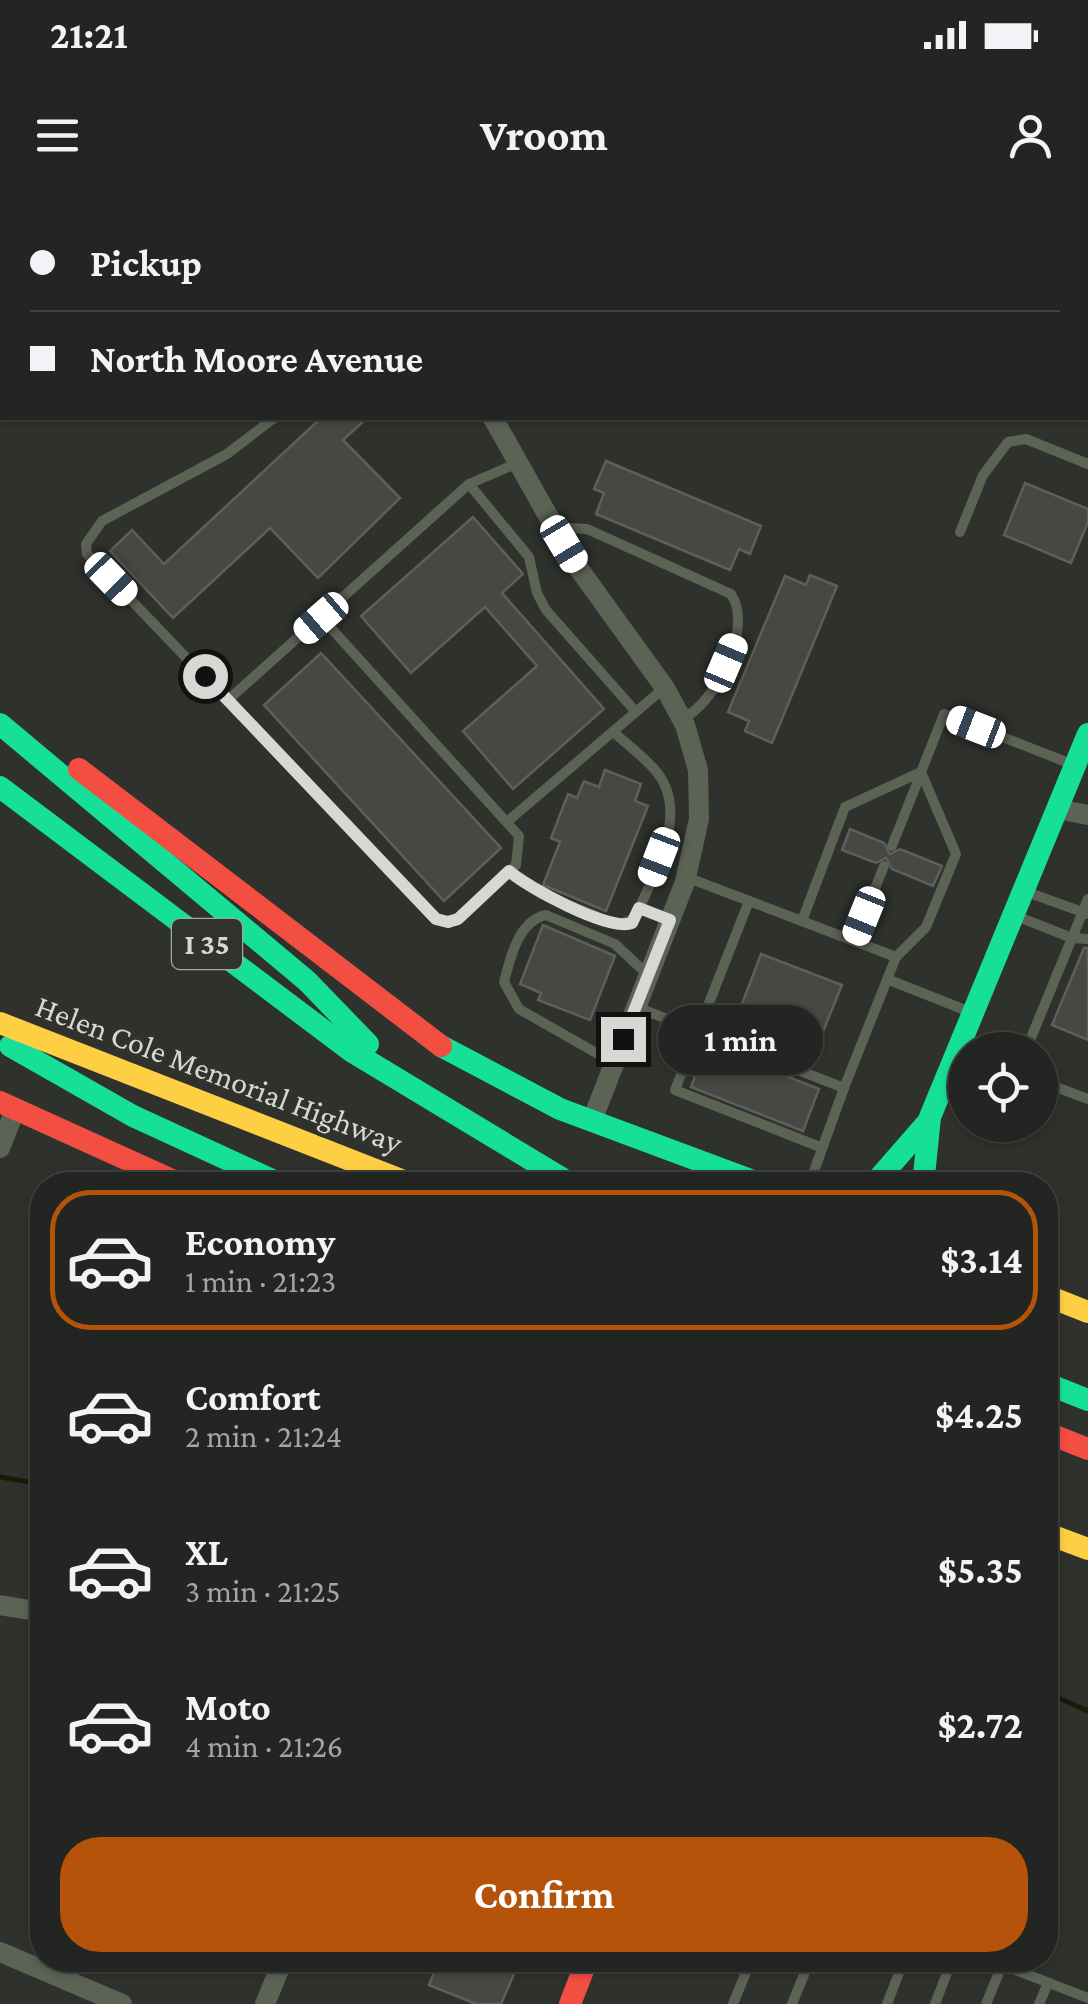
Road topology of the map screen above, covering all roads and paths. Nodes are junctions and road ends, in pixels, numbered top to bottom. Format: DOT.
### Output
graph roads {
  1 [pos="271,420"];
  2 [pos="494,420"];
  3 [pos="518,463"];
  4 [pos="1088,464"];
  5 [pos="469,484"];
  6 [pos="552,526"];
  7 [pos="960,532"];
  8 [pos="321,618"];
  9 [pos="665,688"];
  10 [pos="228,700"];
  11 [pos="636,712"];
  12 [pos="0,713"];
  13 [pos="682,719"];
  14 [pos="0,724"];
  15 [pos="613,732"];
  16 [pos="1088,734"];
  17 [pos="1075,766"];
  18 [pos="921,772"];
  19 [pos="0,787"];
  20 [pos="1057,809"];
  21 [pos="1088,815"];
  22 [pos="508,822"];
  23 [pos="892,846"];
  24 [pos="884,866"];
  25 [pos="509,871"];
  26 [pos="686,877"];
  27 [pos="1023,890"];
  28 [pos="749,900"];
  29 [pos="1088,900"];
  30 [pos="639,908"];
  31 [pos="1085,914"];
  32 [pos="1013,915"];
  33 [pos="670,920"];
  34 [pos="802,921"];
  35 [pos="1072,938"];
  36 [pos="1087,939"];
  37 [pos="854,941"];
  38 [pos="1065,956"];
  39 [pos="896,957"];
  40 [pos="1078,961"];
  41 [pos="648,975"];
  42 [pos="887,979"];
  43 [pos="1056,979"];
  44 [pos="1069,984"];
  45 [pos="1046,1002"];
  46 [pos="636,1006"];
  47 [pos="1060,1007"];
  48 [pos="973,1012"];
  49 [pos="0,1023"];
  50 [pos="698,1031"];
  51 [pos="967,1032"];
  52 [pos="1034,1032"];
  53 [pos="0,1041"];
  54 [pos="614,1063"];
  55 [pos="948,1079"];
  56 [pos="844,1088"];
  57 [pos="1058,1088"];
  58 [pos="418,1095"];
  59 [pos="1088,1099"];
  60 [pos="8,1106"];
  61 [pos="592,1118"];
  62 [pos="927,1124"];
  63 [pos="0,1148"];
  64 [pos="820,1148"];
  65 [pos="136,1172"];
  66 [pos="255,1172"];
  67 [pos="381,1172"];
  68 [pos="551,1172"];
  69 [pos="731,1172"];
  70 [pos="813,1172"];
  71 [pos="885,1172"];
  72 [pos="925,1172"];
  73 [pos="1058,1300"];
  74 [pos="1088,1312"];
  75 [pos="1058,1388"];
  76 [pos="1088,1400"];
  77 [pos="1058,1437"];
  78 [pos="1088,1449"];
  79 [pos="1058,1537"];
  80 [pos="1088,1549"];
  81 [pos="0,1605"];
  82 [pos="30,1610"];
  83 [pos="0,1952"];
  84 [pos="30,1965"];
  85 [pos="47,1972"];
  86 [pos="278,1972"];
  87 [pos="582,1972"];
  88 [pos="747,1972"];
  89 [pos="805,1972"];
  90 [pos="899,1972"];
  91 [pos="947,1972"];
  92 [pos="999,1972"];
  93 [pos="1022,1972"];
  94 [pos="1048,1982"];
  95 [pos="1088,1998"];
  96 [pos="122,2004"];
  97 [pos="265,2004"];
  98 [pos="570,2004"];
  99 [pos="733,2004"];
  100 [pos="792,2004"];
  101 [pos="887,2004"];
  102 [pos="934,2004"];
  103 [pos="986,2004"];
  104 [pos="1040,2004"];
  1 -- 10 [label="lane"];
  2 -- 3 [label="street"];
  3 -- 5 [label="lane"];
  3 -- 6 [label="street"];
  4 -- 7 [label="lane"];
  5 -- 8 [label="lane"];
  5 -- 11 [label="lane"];
  6 -- 9 [label="street"];
  6 -- 13 [label="lane"];
  8 -- 10 [label="lane"];
  8 -- 22 [label="lane"];
  9 -- 11 [label="lane"];
  9 -- 13 [label="street"];
  10 -- 25 [label="lane"];
  11 -- 15 [label="lane"];
  12 -- 61 [label="main road"];
  13 -- 26 [label="street"];
  14 -- 58 [label="main road"];
  15 -- 22 [label="lane"];
  15 -- 30 [label="lane"];
  16 -- 17 [label="main road"];
  17 -- 18 [label="lane"];
  17 -- 20 [label="main road"];
  18 -- 23 [label="lane"];
  18 -- 34 [label="lane"];
  18 -- 39 [label="lane"];
  19 -- 58 [label="main road, Helen Cole Memorial Highway / I 35"];
  20 -- 21 [label="street"];
  20 -- 27 [label="main road"];
  22 -- 25 [label="lane"];
  24 -- 37 [label="lane"];
  25 -- 30 [label="lane"];
  26 -- 28 [label="lane"];
  26 -- 33 [label="street"];
  27 -- 31 [label="lane"];
  27 -- 32 [label="main road"];
  28 -- 34 [label="lane"];
  28 -- 50 [label="lane"];
  29 -- 31 [label="lane"];
  30 -- 33 [label="lane"];
  31 -- 35 [label="lane"];
  32 -- 35 [label="lane"];
  32 -- 48 [label="main road"];
  33 -- 41 [label="street"];
  34 -- 37 [label="lane"];
  35 -- 36 [label="lane"];
  35 -- 38 [label="lane"];
  37 -- 39 [label="lane"];
  38 -- 40 [label="lane"];
  38 -- 43 [label="lane"];
  39 -- 42 [label="lane"];
  41 -- 46 [label="street"];
  41 -- 54 [label="lane"];
  42 -- 48 [label="lane"];
  42 -- 56 [label="lane"];
  43 -- 44 [label="lane"];
  43 -- 45 [label="lane"];
  45 -- 47 [label="lane"];
  45 -- 52 [label="lane"];
  46 -- 50 [label="lane"];
  46 -- 54 [label="street"];
  48 -- 51 [label="main road"];
  49 -- 67 [label="main road, Helen Cole Memorial Highway"];
  50 -- 56 [label="lane"];
  50 -- 64 [label="lane"];
  53 -- 66 [label="main road"];
  54 -- 61 [label="street"];
  55 -- 62 [label="main road"];
  56 -- 64 [label="lane"];
  57 -- 59 [label="lane"];
  58 -- 68 [label="main road, Helen Cole Memorial Highway / I 35"];
  60 -- 63 [label="street"];
  60 -- 65 [label="main road"];
  61 -- 69 [label="main road"];
  62 -- 71 [label="main road"];
  62 -- 72 [label="main road"];
  64 -- 70 [label="lane"];
  73 -- 74 [label="main road"];
  75 -- 76 [label="main road"];
  77 -- 78 [label="main road"];
  79 -- 80 [label="main road"];
  81 -- 82 [label="street"];
  83 -- 84 [label="street"];
  85 -- 96 [label="street"];
  86 -- 97 [label="street"];
  87 -- 98 [label="main road"];
  88 -- 99 [label="lane"];
  89 -- 100 [label="lane"];
  90 -- 101 [label="lane"];
  91 -- 102 [label="lane"];
  92 -- 103 [label="lane"];
  93 -- 94 [label="lane"];
  94 -- 95 [label="lane"];
  94 -- 104 [label="lane"];
}
